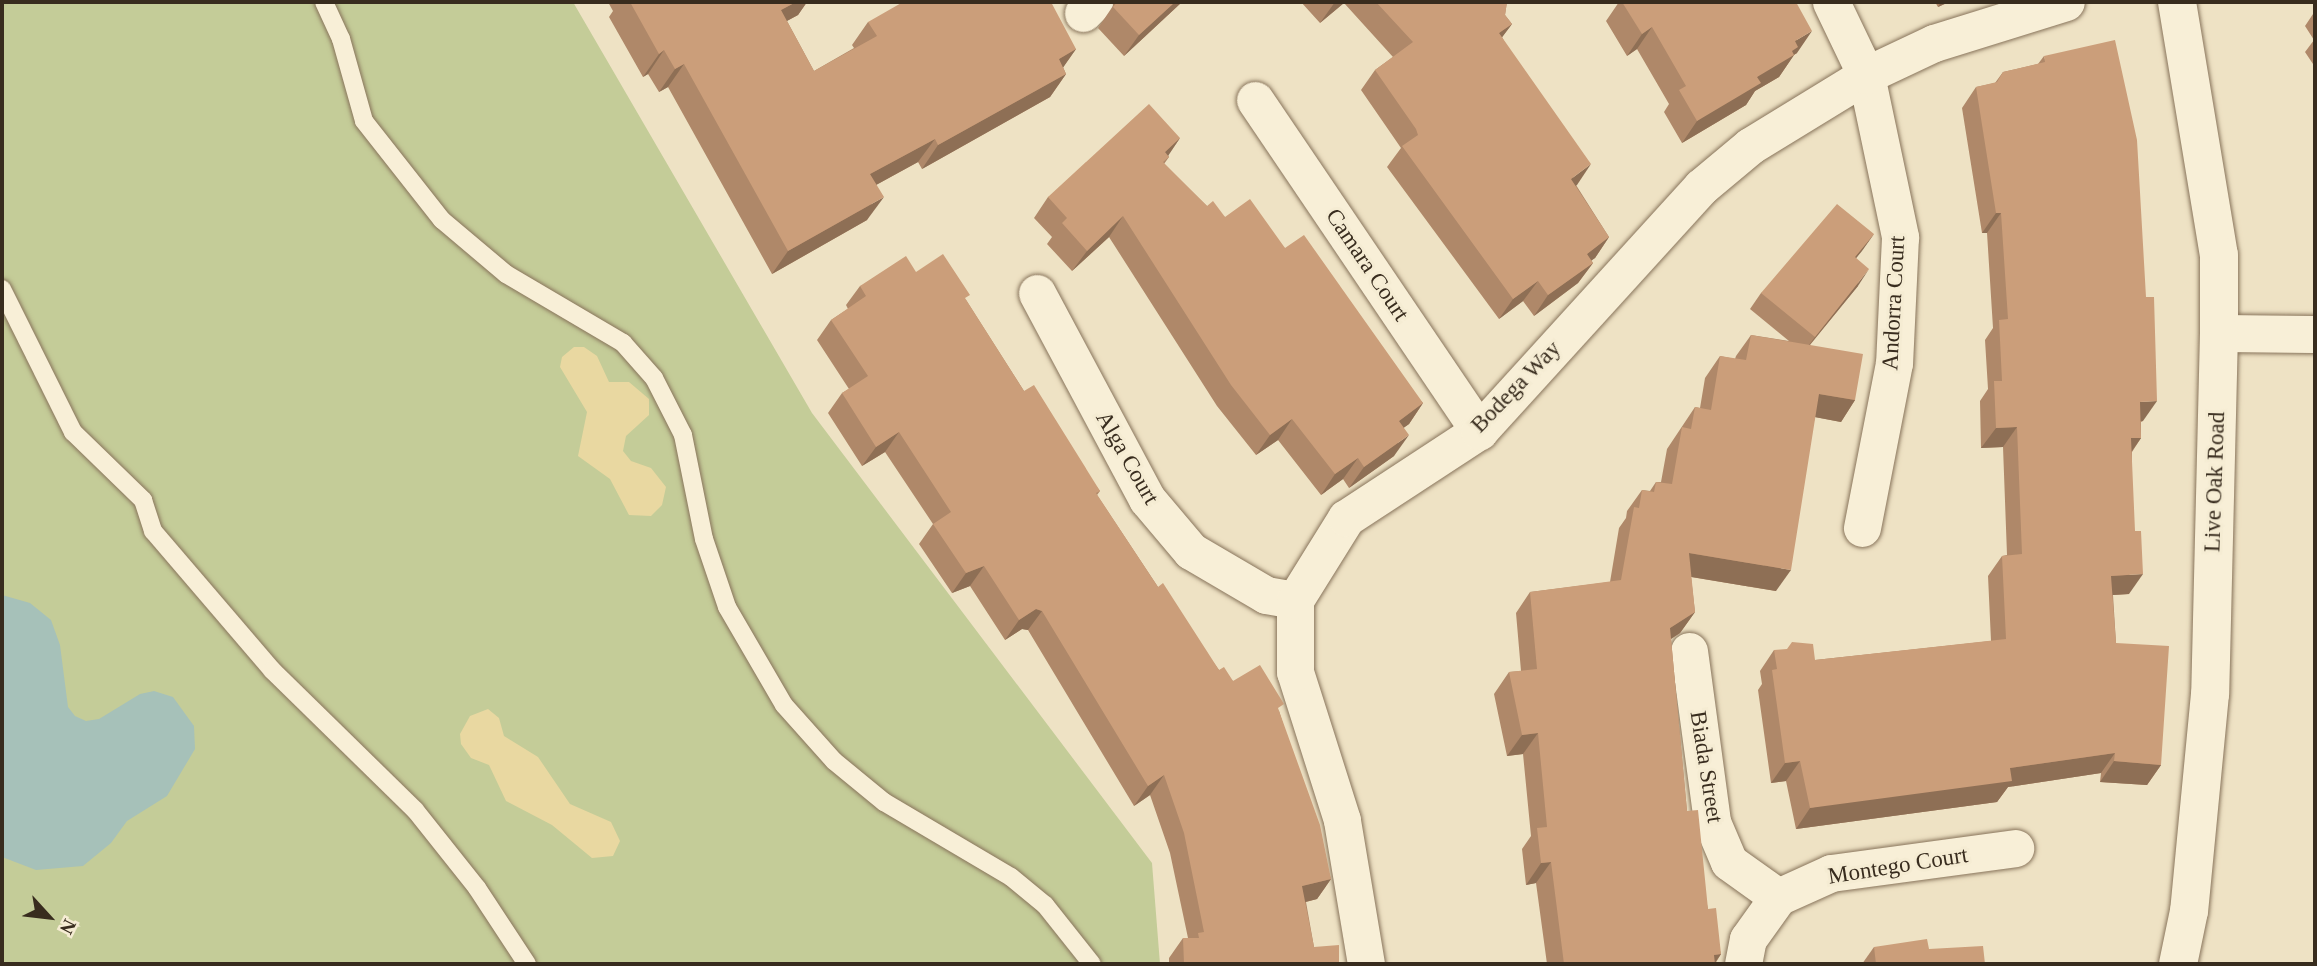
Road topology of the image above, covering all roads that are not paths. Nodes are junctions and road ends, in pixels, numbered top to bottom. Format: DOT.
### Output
graph roads {
  1 [pos="324,2"];
  2 [pos="1831,2"];
  3 [pos="2066,2"];
  4 [pos="2177,2"];
  5 [pos="1866,75"];
  6 [pos="1255,100"];
  7 [pos="2,289"];
  8 [pos="1037,293"];
  9 [pos="2219,333"];
  10 [pos="2315,334"];
  11 [pos="1479,431"];
  12 [pos="1862,528"];
  13 [pos="1295,600"];
  14 [pos="1689,651"];
  15 [pos="2015,848"];
  16 [pos="1778,897"];
  17 [pos="527,964"];
  18 [pos="1093,964"];
  19 [pos="1366,964"];
  20 [pos="1743,964"];
  21 [pos="2178,964"];
  1 -- 18 [label="lane"];
  2 -- 5 [label="street, Andorra Court"];
  3 -- 5 [label="street, Bodega Way"];
  4 -- 9 [label="street, Live Oak Road"];
  5 -- 11 [label="street, Bodega Way"];
  5 -- 12 [label="street, Andorra Court"];
  6 -- 11 [label="street, Camara Court"];
  7 -- 17 [label="lane"];
  8 -- 13 [label="street, Alga Court"];
  9 -- 10 [label="street"];
  9 -- 21 [label="street, Live Oak Road"];
  11 -- 13 [label="street, Bodega Way"];
  13 -- 19 [label="street"];
  14 -- 16 [label="street, Biada Street"];
  15 -- 16 [label="street, Montego Court"];
  16 -- 20 [label="street"];
}
